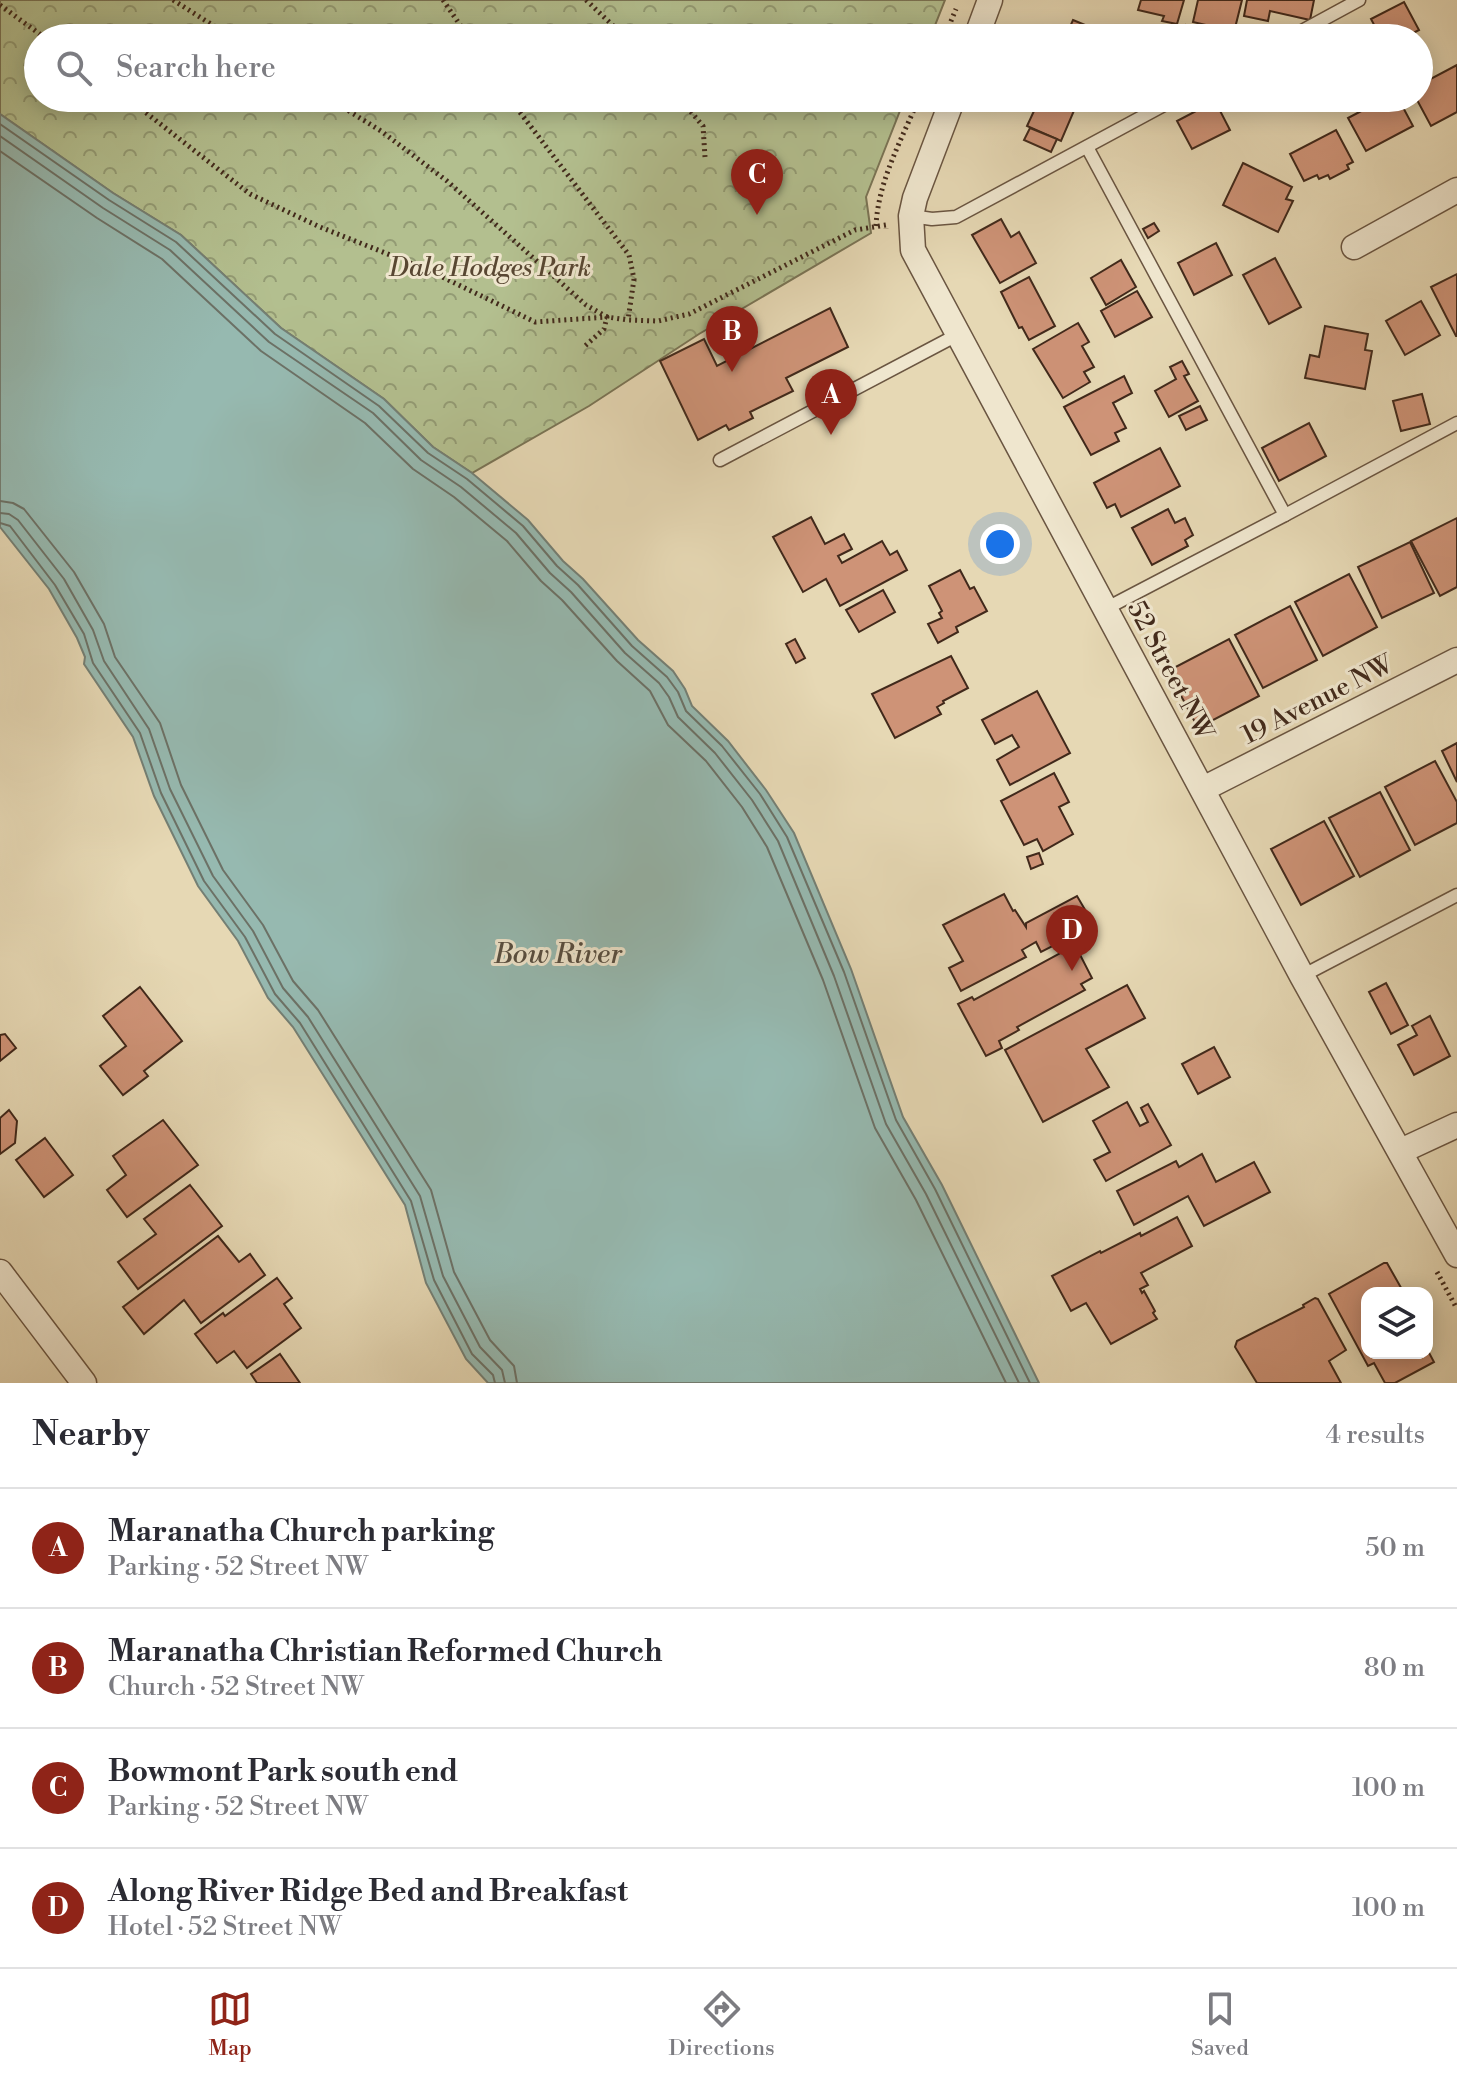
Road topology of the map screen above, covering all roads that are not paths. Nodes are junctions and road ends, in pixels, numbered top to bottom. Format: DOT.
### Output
graph roads {
  1 [pos="990,0"];
  2 [pos="1359,0"];
  3 [pos="981,24"];
  4 [pos="1315,24"];
  5 [pos="948,112"];
  6 [pos="1151,112"];
  7 [pos="1087,147"];
  8 [pos="1457,190"];
  9 [pos="911,216"];
  10 [pos="1354,247"];
  11 [pos="957,335"];
  12 [pos="1457,423"];
  13 [pos="720,460"];
  14 [pos="1285,515"];
  15 [pos="1107,608"];
  16 [pos="1457,660"];
  17 [pos="1203,789"];
  18 [pos="1457,895"];
  19 [pos="1302,976"];
  20 [pos="1457,1125"];
  21 [pos="1401,1151"];
  22 [pos="1457,1255"];
  23 [pos="0,1272"];
  24 [pos="84,1383"];
  1 -- 3 [label="street"];
  2 -- 4 [label="lane"];
  5 -- 9 [label="street, 52 Street NW"];
  6 -- 7 [label="lane"];
  7 -- 9 [label="lane"];
  7 -- 14 [label="lane"];
  8 -- 10 [label="street"];
  9 -- 11 [label="street, 52 Street NW"];
  11 -- 13 [label="lane"];
  11 -- 15 [label="street, 52 Street NW"];
  12 -- 14 [label="lane"];
  14 -- 15 [label="lane"];
  15 -- 17 [label="street, 52 Street NW"];
  16 -- 17 [label="street, 19 Avenue NW"];
  17 -- 19 [label="street, 52 Street NW"];
  18 -- 19 [label="lane"];
  19 -- 21 [label="street, 52 Street NW"];
  20 -- 21 [label="street"];
  21 -- 22 [label="street, 52 Street NW"];
  23 -- 24 [label="street"];
}
